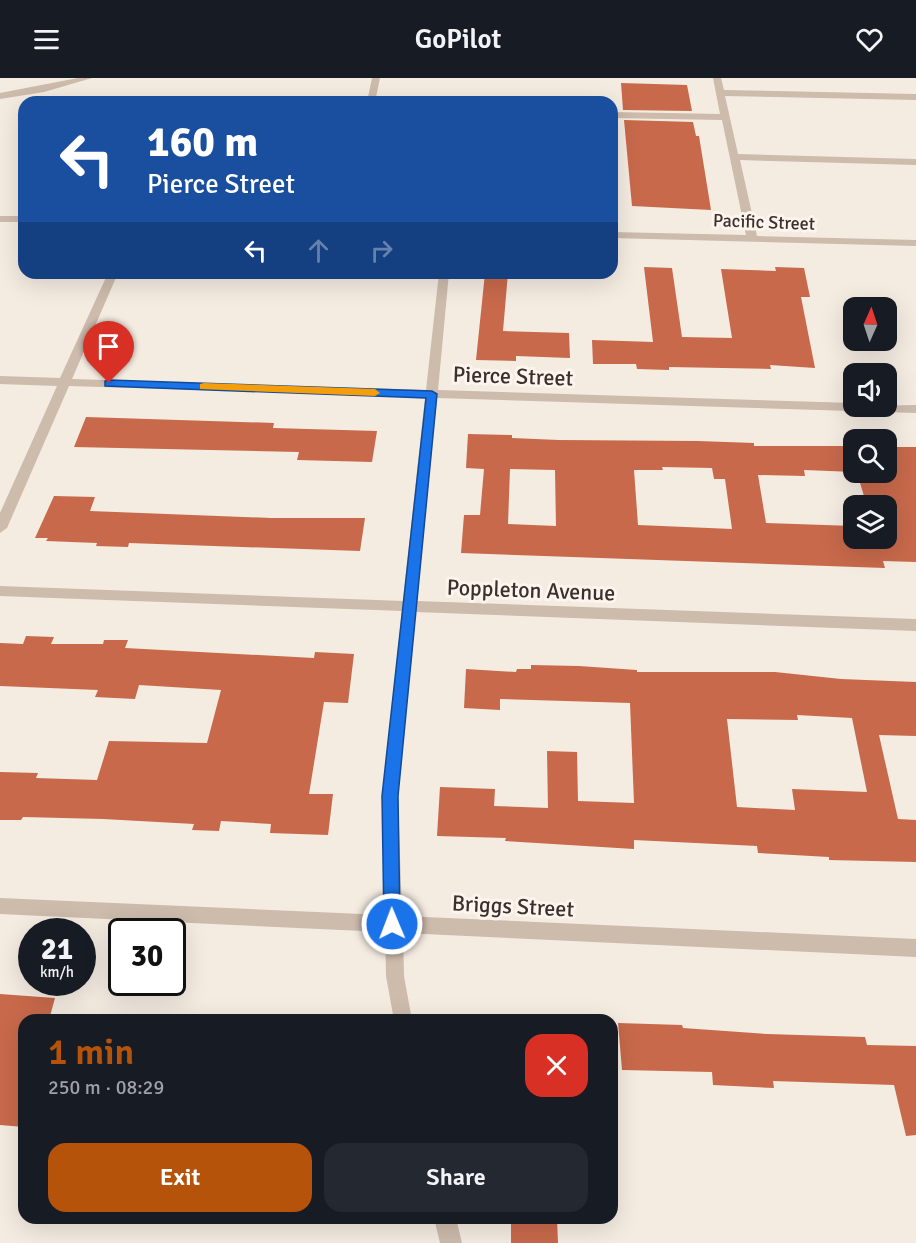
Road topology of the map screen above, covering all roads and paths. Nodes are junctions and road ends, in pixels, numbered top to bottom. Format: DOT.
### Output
graph roads {
  1 [pos="88,78"];
  2 [pos="376,78"];
  3 [pos="717,78"];
  4 [pos="720,93"];
  5 [pos="0,96"];
  6 [pos="372,96"];
  7 [pos="916,97"];
  8 [pos="618,115"];
  9 [pos="726,117"];
  10 [pos="734,157"];
  11 [pos="916,162"];
  12 [pos="0,219"];
  13 [pos="18,219"];
  14 [pos="618,235"];
  15 [pos="752,238"];
  16 [pos="916,243"];
  17 [pos="109,279"];
  18 [pos="443,279"];
  19 [pos="0,380"];
  20 [pos="63,382"];
  21 [pos="432,394"];
  22 [pos="916,409"];
  23 [pos="0,528"];
  24 [pos="0,591"];
  25 [pos="409,606"];
  26 [pos="916,625"];
  27 [pos="0,906"];
  28 [pos="392,924"];
  29 [pos="916,948"];
  30 [pos="402,1014"];
  31 [pos="446,1224"];
  32 [pos="451,1243"];
  1 -- 5 [label="street"];
  2 -- 6 [label="street"];
  3 -- 4 [label="street"];
  4 -- 7 [label="street"];
  4 -- 9 [label="street"];
  8 -- 9 [label="street"];
  9 -- 10 [label="street"];
  10 -- 11 [label="street"];
  10 -- 15 [label="street"];
  12 -- 13 [label="street"];
  14 -- 15 [label="street, Pacific Street"];
  15 -- 16 [label="street, Pacific Street"];
  17 -- 20 [label="street"];
  18 -- 21 [label="street"];
  19 -- 20 [label="street, Pierce Street"];
  20 -- 21 [label="street, Pierce Street"];
  20 -- 23 [label="street"];
  21 -- 22 [label="street, Pierce Street"];
  21 -- 25 [label="street"];
  24 -- 25 [label="street, Poppleton Avenue"];
  25 -- 26 [label="street, Poppleton Avenue"];
  25 -- 28 [label="street"];
  27 -- 28 [label="street, Briggs Street"];
  28 -- 29 [label="street, Briggs Street"];
  28 -- 30 [label="street"];
  31 -- 32 [label="street"];
}
